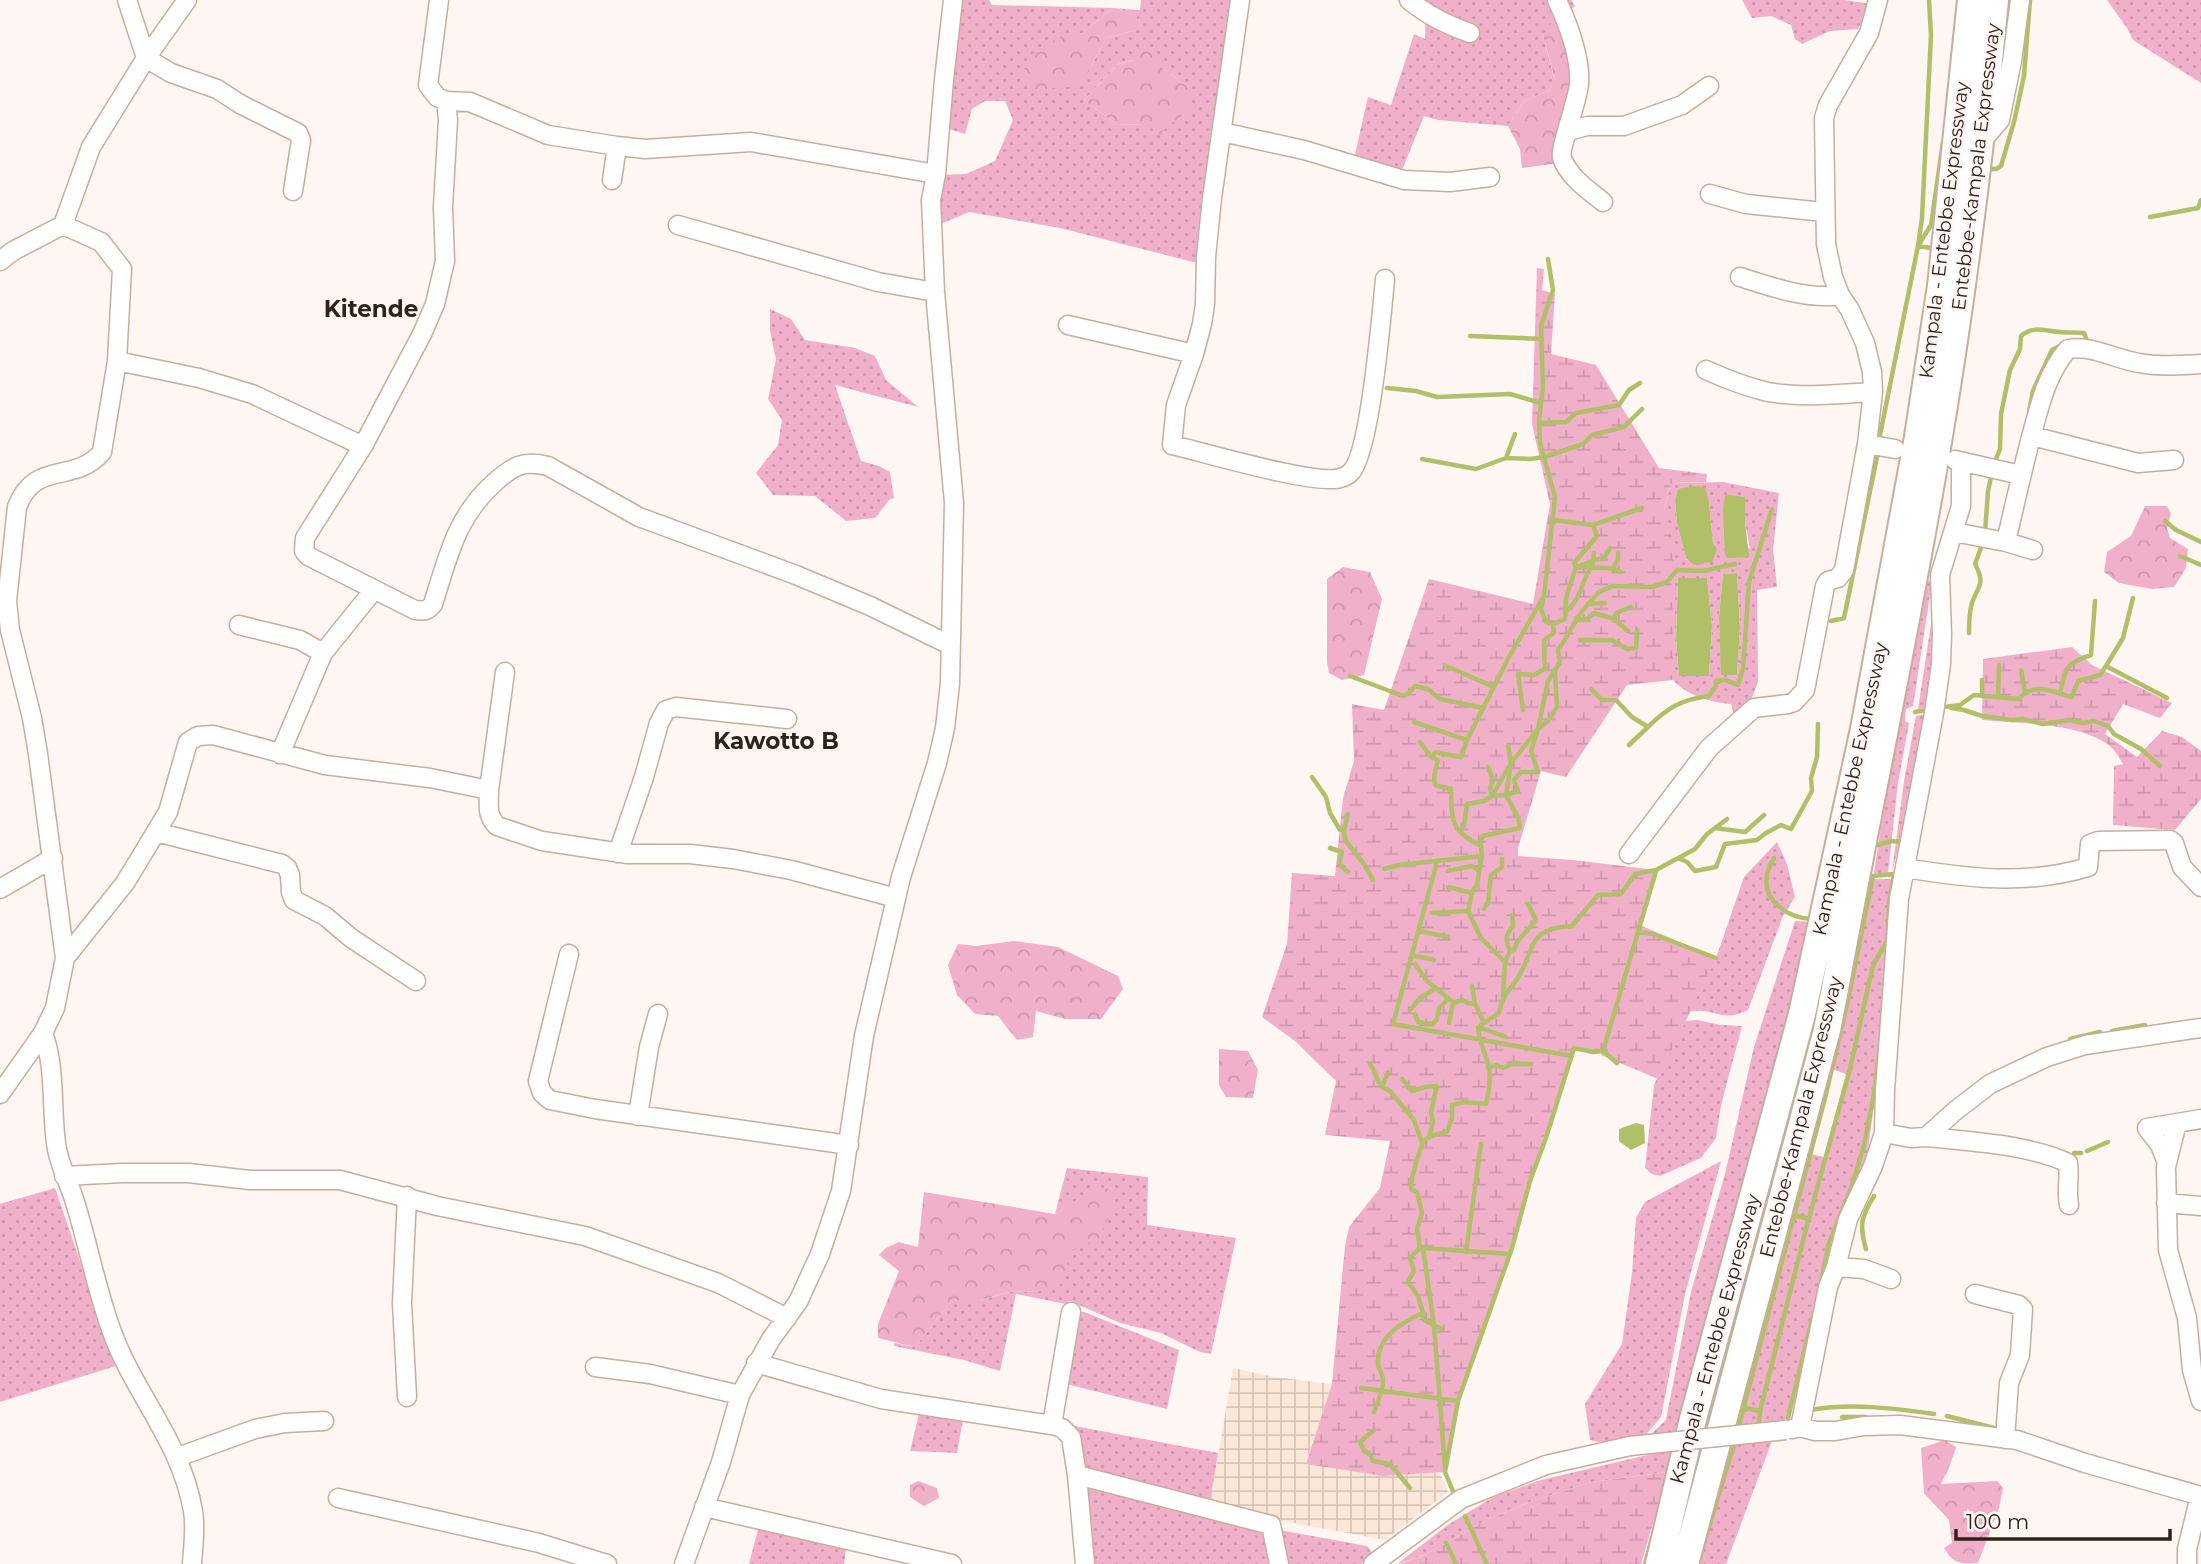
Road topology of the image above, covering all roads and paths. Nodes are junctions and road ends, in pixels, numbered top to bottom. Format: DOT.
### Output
graph roads {
  1 [pos="127,0"];
  2 [pos="187,0"];
  3 [pos="439,0"];
  4 [pos="953,0"];
  5 [pos="1240,0"];
  6 [pos="1409,0"];
  7 [pos="1557,0"];
  8 [pos="1878,0"];
  9 [pos="1971,0"];
  10 [pos="1996,0"];
  11 [pos="2020,0"];
  12 [pos="1470,33"];
  13 [pos="146,58"];
  14 [pos="1709,86"];
  15 [pos="446,101"];
  16 [pos="1569,131"];
  17 [pos="1222,132"];
  18 [pos="1980,142"];
  19 [pos="617,146"];
  20 [pos="936,174"];
  21 [pos="1490,177"];
  22 [pos="612,180"];
  23 [pos="293,191"];
  24 [pos="1710,194"];
  25 [pos="1602,202"];
  26 [pos="1824,212"];
  27 [pos="63,225"];
  28 [pos="678,225"];
  29 [pos="0,261"];
  30 [pos="1740,277"];
  31 [pos="1385,279"];
  32 [pos="935,292"];
  33 [pos="1840,295"];
  34 [pos="1068,325"];
  35 [pos="1194,354"];
  36 [pos="117,361"];
  37 [pos="2201,364"];
  38 [pos="1706,370"];
  39 [pos="1873,392"];
  40 [pos="2032,436"];
  41 [pos="1867,444"];
  42 [pos="363,446"];
  43 [pos="1895,449"];
  44 [pos="2174,460"];
  45 [pos="2021,475"];
  46 [pos="1954,532"];
  47 [pos="2006,542"];
  48 [pos="2034,550"];
  49 [pos="373,591"];
  50 [pos="239,625"];
  51 [pos="950,645"];
  52 [pos="323,653"];
  53 [pos="505,672"];
  54 [pos="787,719"];
  55 [pos="280,754"];
  56 [pos="489,790"];
  57 [pos="156,832"];
  58 [pos="618,853"];
  59 [pos="1629,854"];
  60 [pos="53,858"];
  61 [pos="1905,868"];
  62 [pos="2201,887"];
  63 [pos="0,888"];
  64 [pos="896,898"];
  65 [pos="569,954"];
  66 [pos="65,958"];
  67 [pos="416,981"];
  68 [pos="658,1014"];
  69 [pos="2201,1028"];
  70 [pos="43,1033"];
  71 [pos="0,1094"];
  72 [pos="638,1116"];
  73 [pos="2201,1119"];
  74 [pos="2177,1123"];
  75 [pos="1884,1133"];
  76 [pos="1926,1137"];
  77 [pos="849,1145"];
  78 [pos="2167,1163"];
  79 [pos="64,1176"];
  80 [pos="407,1196"];
  81 [pos="2166,1203"];
  82 [pos="2069,1205"];
  83 [pos="2201,1206"];
  84 [pos="1836,1266"];
  85 [pos="1891,1279"];
  86 [pos="1975,1294"];
  87 [pos="1071,1312"];
  88 [pos="787,1318"];
  89 [pos="756,1363"];
  90 [pos="595,1367"];
  91 [pos="740,1395"];
  92 [pos="407,1397"];
  93 [pos="2201,1401"];
  94 [pos="324,1421"];
  95 [pos="1052,1424"];
  96 [pos="1793,1429"];
  97 [pos="2005,1439"];
  98 [pos="178,1457"];
  99 [pos="1077,1475"];
  100 [pos="2200,1496"];
  101 [pos="338,1498"];
  102 [pos="704,1507"];
  103 [pos="192,1564"];
  104 [pos="607,1564"];
  105 [pos="684,1564"];
  106 [pos="952,1564"];
  107 [pos="1086,1564"];
  108 [pos="1279,1564"];
  109 [pos="1373,1564"];
  110 [pos="1659,1564"];
  111 [pos="1685,1564"];
  112 [pos="2187,1564"];
  1 -- 13 [label="street"];
  2 -- 13 [label="street"];
  3 -- 15 [label="street"];
  4 -- 20 [label="street"];
  5 -- 17 [label="street"];
  6 -- 12 [label="street"];
  7 -- 16 [label="street"];
  8 -- 26 [label="street"];
  9 -- 110 [label="highway, Kampala - Entebbe Expressway"];
  10 -- 18 [label="highway, Entebbe-Kampala Expressway"];
  11 -- 18 [label="street"];
  13 -- 23 [label="street"];
  13 -- 27 [label="street"];
  14 -- 16 [label="street"];
  15 -- 19 [label="street"];
  15 -- 42 [label="street"];
  16 -- 25 [label="street"];
  17 -- 21 [label="street"];
  17 -- 35 [label="street"];
  18 -- 111 [label="highway, Entebbe-Kampala Expressway"];
  19 -- 20 [label="street"];
  19 -- 22 [label="street"];
  20 -- 32 [label="street"];
  24 -- 26 [label="street"];
  26 -- 33 [label="street"];
  27 -- 29 [label="street"];
  27 -- 36 [label="street"];
  28 -- 32 [label="street"];
  30 -- 33 [label="street"];
  31 -- 35 [label="street"];
  32 -- 51 [label="street"];
  33 -- 39 [label="street"];
  34 -- 35 [label="street"];
  36 -- 42 [label="street"];
  36 -- 60 [label="street"];
  37 -- 40 [label="street"];
  38 -- 39 [label="street"];
  39 -- 41 [label="street"];
  40 -- 44 [label="street"];
  40 -- 45 [label="street"];
  41 -- 43 [label="street"];
  41 -- 59 [label="street"];
  42 -- 49 [label="street"];
  45 -- 46 [label="street"];
  45 -- 47 [label="street"];
  46 -- 47 [label="street"];
  46 -- 61 [label="street"];
  47 -- 48 [label="street"];
  49 -- 51 [label="street"];
  49 -- 52 [label="street"];
  50 -- 52 [label="street"];
  51 -- 64 [label="street"];
  52 -- 55 [label="street"];
  53 -- 56 [label="street"];
  54 -- 58 [label="street"];
  55 -- 56 [label="street"];
  55 -- 57 [label="street"];
  56 -- 58 [label="street"];
  57 -- 66 [label="street"];
  57 -- 67 [label="street"];
  58 -- 64 [label="street"];
  60 -- 63 [label="street"];
  60 -- 66 [label="street"];
  61 -- 62 [label="street"];
  61 -- 75 [label="street"];
  64 -- 77 [label="street"];
  65 -- 72 [label="street"];
  66 -- 70 [label="street"];
  68 -- 72 [label="street"];
  69 -- 76 [label="street"];
  70 -- 71 [label="street"];
  70 -- 79 [label="street"];
  72 -- 77 [label="street"];
  73 -- 74 [label="street"];
  74 -- 78 [label="street"];
  74 -- 78 [label="street"];
  75 -- 76 [label="street"];
  75 -- 84 [label="street"];
  76 -- 82 [label="street"];
  77 -- 88 [label="street"];
  78 -- 81 [label="street"];
  79 -- 80 [label="street"];
  79 -- 98 [label="street"];
  80 -- 88 [label="street"];
  80 -- 92 [label="street"];
  81 -- 83 [label="street"];
  81 -- 93 [label="street"];
  84 -- 85 [label="street"];
  84 -- 96 [label="street"];
  86 -- 97 [label="street"];
  87 -- 95 [label="street"];
  88 -- 89 [label="street"];
  89 -- 91 [label="street"];
  89 -- 95 [label="street"];
  90 -- 91 [label="street"];
  91 -- 102 [label="street"];
  94 -- 98 [label="street"];
  95 -- 99 [label="street"];
  96 -- 97 [label="street"];
  96 -- 109 [label="street, bridge"];
  97 -- 100 [label="street"];
  98 -- 103 [label="street"];
  99 -- 107 [label="street"];
  99 -- 108 [label="street"];
  100 -- 112 [label="street"];
  101 -- 104 [label="street"];
  102 -- 105 [label="street"];
  102 -- 106 [label="street"];
}
